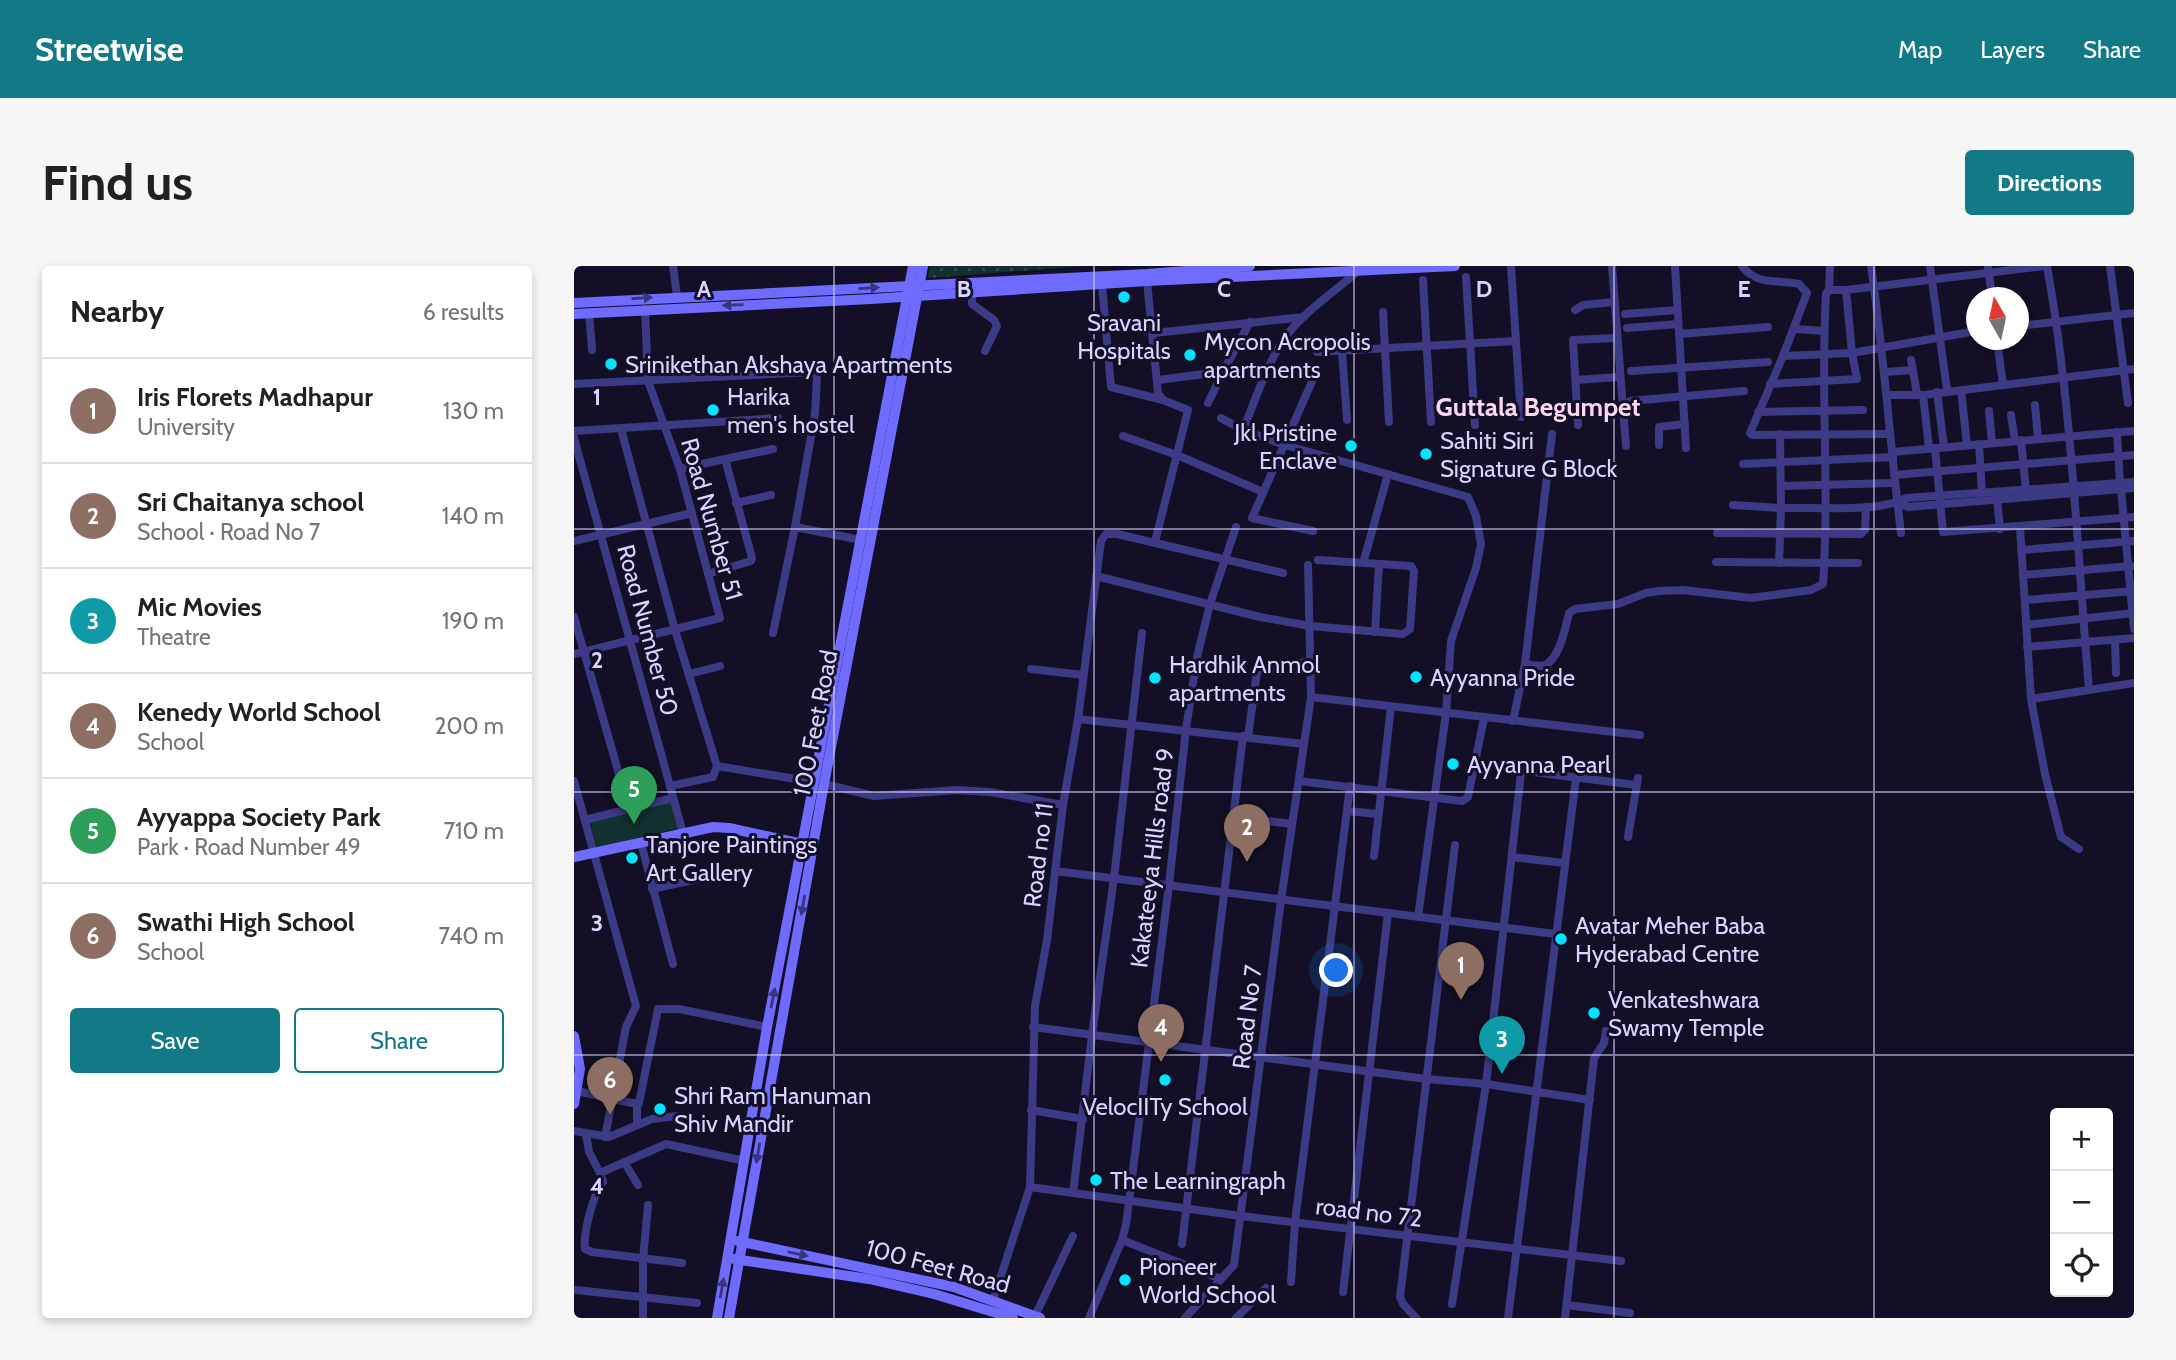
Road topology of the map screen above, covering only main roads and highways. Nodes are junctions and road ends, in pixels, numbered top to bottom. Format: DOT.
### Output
graph roads {
  1 [pos="913,266"];
  2 [pos="923,266"];
  3 [pos="1250,266"];
  4 [pos="1455,266"];
  5 [pos="1230,267"];
  6 [pos="1102,275"];
  7 [pos="913,290"];
  8 [pos="574,303"];
  9 [pos="574,314"];
  10 [pos="819,783"];
  11 [pos="803,844"];
  12 [pos="574,857"];
  13 [pos="574,1037"];
  14 [pos="577,1084"];
  15 [pos="574,1104"];
  16 [pos="737,1241"];
  17 [pos="734,1259"];
  18 [pos="993,1309"];
  19 [pos="1038,1317"];
  20 [pos="717,1318"];
  21 [pos="729,1318"];
  22 [pos="1013,1318"];
  1 -- 7 [label="main road"];
  2 -- 7 [label="main road"];
  3 -- 5 [label="main road"];
  4 -- 6 [label="main road"];
  5 -- 6 [label="main road"];
  6 -- 7 [label="main road"];
  6 -- 7 [label="main road"];
  8 -- 7 [label="main road, one-way"];
  7 -- 9 [label="main road, one-way"];
  7 -- 10 [label="main road, 100 Feet Road"];
  7 -- 10 [label="main road, 100 Feet Road"];
  10 -- 11 [label="main road, 100 Feet Road"];
  10 -- 16 [label="main road, 100 Feet Road, one-way"];
  11 -- 12 [label="main road"];
  16 -- 11 [label="main road, 100 Feet Road, one-way"];
  13 -- 14 [label="main road"];
  14 -- 15 [label="main road"];
  16 -- 17 [label="main road, 100 Feet Road"];
  16 -- 18 [label="main road, 100 Feet Road, one-way"];
  17 -- 18 [label="main road, 100 Feet Road"];
  20 -- 17 [label="main road, one-way"];
  17 -- 21 [label="main road"];
  18 -- 19 [label="main road, 100 Feet Road"];
  18 -- 22 [label="main road, 100 Feet Road"];
}
